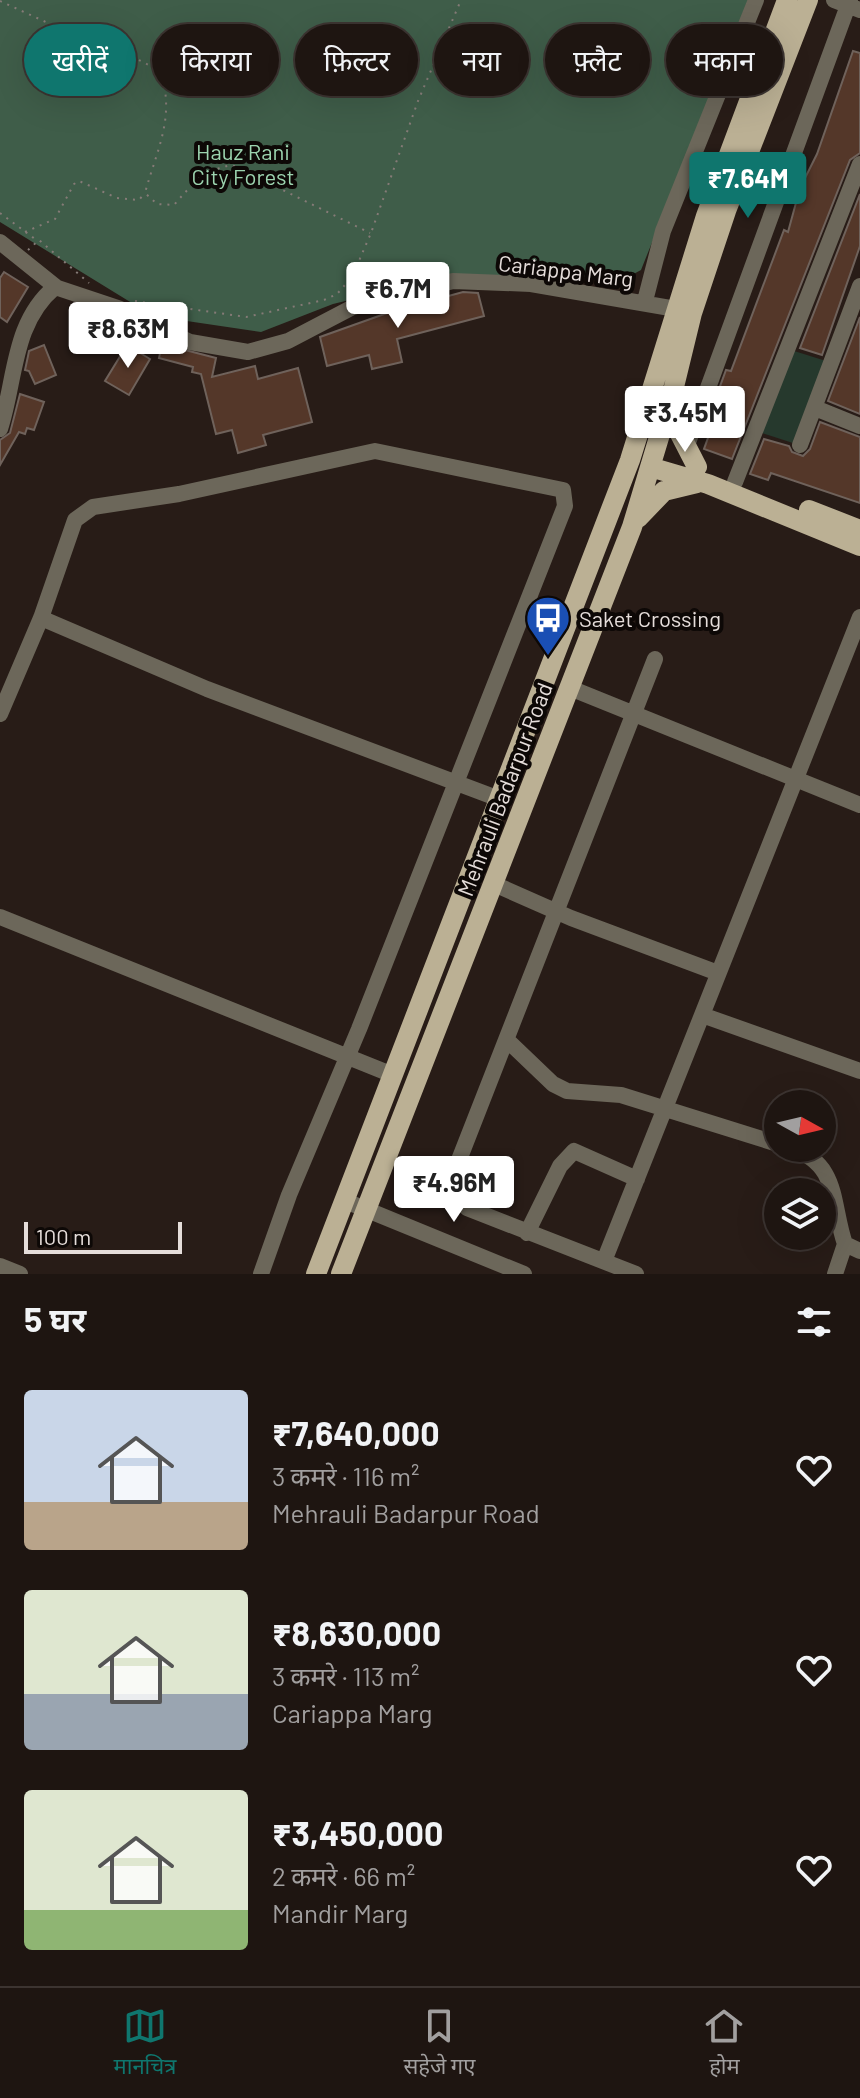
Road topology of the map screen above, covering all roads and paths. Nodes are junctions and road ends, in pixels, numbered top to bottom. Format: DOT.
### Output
graph roads {
  1 [pos="461,0"];
  2 [pos="756,0"];
  3 [pos="787,0"];
  4 [pos="808,0"];
  5 [pos="0,1"];
  6 [pos="848,4"];
  7 [pos="748,18"];
  8 [pos="763,24"];
  9 [pos="778,24"];
  10 [pos="750,96"];
  11 [pos="860,164"];
  12 [pos="145,193"];
  13 [pos="0,213"];
  14 [pos="25,232"];
  15 [pos="371,233"];
  16 [pos="36,240"];
  17 [pos="0,242"];
  18 [pos="24,259"];
  19 [pos="91,285"];
  20 [pos="860,286"];
  21 [pos="56,287"];
  22 [pos="133,300"];
  23 [pos="645,301"];
  24 [pos="676,309"];
  25 [pos="673,391"];
  26 [pos="815,408"];
  27 [pos="860,426"];
  28 [pos="0,429"];
  29 [pos="800,445"];
  30 [pos="686,448"];
  31 [pos="645,460"];
  32 [pos="703,476"];
  33 [pos="735,482"];
  34 [pos="632,527"];
  35 [pos="860,530"];
  36 [pos="860,546"];
  37 [pos="860,617"];
  38 [pos="41,618"];
  39 [pos="856,645"];
  40 [pos="655,659"];
  41 [pos="570,688"];
  42 [pos="536,711"];
  43 [pos="0,714"];
  44 [pos="633,715"];
  45 [pos="558,718"];
  46 [pos="797,780"];
  47 [pos="454,784"];
  48 [pos="502,800"];
  49 [pos="860,805"];
  50 [pos="494,884"];
  51 [pos="557,912"];
  52 [pos="0,917"];
  53 [pos="718,973"];
  54 [pos="702,1015"];
  55 [pos="507,1040"];
  56 [pos="347,1057"];
  57 [pos="860,1071"];
  58 [pos="393,1075"];
  59 [pos="664,1108"];
  60 [pos="764,1140"];
  61 [pos="817,1162"];
  62 [pos="637,1179"];
  63 [pos="343,1200"];
  64 [pos="367,1211"];
  65 [pos="527,1233"];
  66 [pos="852,1248"];
  67 [pos="604,1261"];
  68 [pos="0,1266"];
  69 [pos="519,1273"];
  70 [pos="20,1274"];
  71 [pos="261,1274"];
  72 [pos="316,1274"];
  73 [pos="341,1274"];
  74 [pos="636,1274"];
  75 [pos="835,1274"];
  1 -- 15 [label="path"];
  2 -- 7 [label="street"];
  3 -- 9 [label="main road"];
  4 -- 25 [label="main road, Mehrauli Badarpur Road"];
  5 -- 12 [label="path"];
  6 -- 30 [label="street"];
  7 -- 8 [label="street"];
  7 -- 23 [label="street"];
  10 -- 24 [label="main road"];
  11 -- 33 [label="street"];
  12 -- 14 [label="path"];
  12 -- 15 [label="path"];
  13 -- 14 [label="path"];
  14 -- 16 [label="path"];
  15 -- 22 [label="path"];
  16 -- 18 [label="path"];
  16 -- 19 [label="path"];
  17 -- 18 [label="street"];
  18 -- 21 [label="street"];
  20 -- 26 [label="street"];
  21 -- 23 [label="street, Cariappa Marg"];
  21 -- 28 [label="street"];
  23 -- 24 [label="street, Cariappa Marg"];
  24 -- 31 [label="main road"];
  25 -- 30 [label="main road"];
  25 -- 31 [label="main road, Mehrauli Badarpur Road"];
  26 -- 27 [label="street"];
  26 -- 29 [label="street"];
  30 -- 32 [label="main road"];
  31 -- 32 [label="main road"];
  31 -- 34 [label="main road, Mehrauli Badarpur Road"];
  31 -- 42 [label="main road, Mehrauli Badarpur Road"];
  32 -- 33 [label="main road"];
  32 -- 34 [label="main road"];
  32 -- 36 [label="main road"];
  33 -- 35 [label="main road"];
  34 -- 41 [label="main road, Mehrauli Badarpur Road"];
  37 -- 39 [label="street"];
  38 -- 43 [label="street"];
  38 -- 47 [label="street"];
  38 -- 47 [label="street"];
  39 -- 46 [label="street"];
  40 -- 44 [label="street"];
  41 -- 44 [label="street"];
  41 -- 45 [label="main road, Mehrauli Badarpur Road"];
  42 -- 45 [label="main road"];
  42 -- 48 [label="main road, Mehrauli Badarpur Road"];
  44 -- 46 [label="street"];
  44 -- 51 [label="street"];
  45 -- 50 [label="main road, Mehrauli Badarpur Road"];
  46 -- 49 [label="street"];
  46 -- 53 [label="street"];
  47 -- 48 [label="street"];
  47 -- 56 [label="street"];
  48 -- 58 [label="main road, Mehrauli Badarpur Road"];
  50 -- 51 [label="street"];
  50 -- 64 [label="main road, Mehrauli Badarpur Road"];
  51 -- 53 [label="street"];
  51 -- 55 [label="street"];
  52 -- 56 [label="street"];
  53 -- 54 [label="street"];
  54 -- 57 [label="street"];
  54 -- 59 [label="street"];
  55 -- 59 [label="street"];
  55 -- 65 [label="street"];
  56 -- 58 [label="street"];
  56 -- 71 [label="street"];
  58 -- 63 [label="main road, Mehrauli Badarpur Road"];
  59 -- 60 [label="street"];
  59 -- 62 [label="street"];
  61 -- 66 [label="street"];
  62 -- 65 [label="street"];
  62 -- 67 [label="street"];
  63 -- 64 [label="street"];
  63 -- 72 [label="main road, Mehrauli Badarpur Road"];
  64 -- 69 [label="street"];
  64 -- 73 [label="main road, Mehrauli Badarpur Road"];
  65 -- 67 [label="street"];
  66 -- 75 [label="street"];
  67 -- 74 [label="street"];
  68 -- 70 [label="street"];
}
